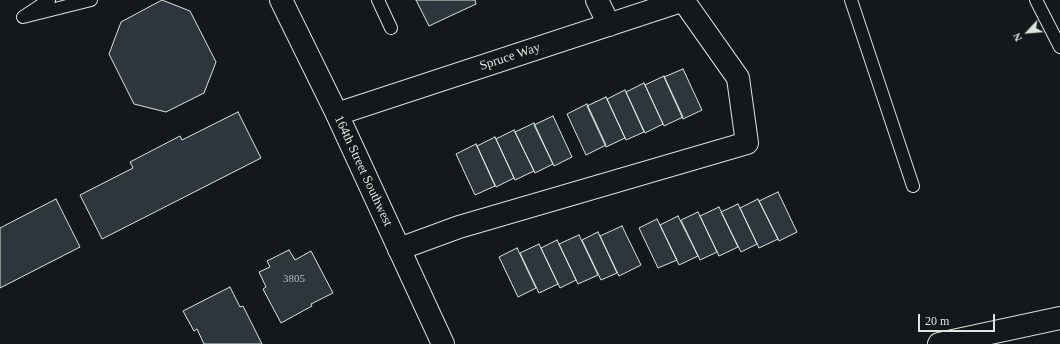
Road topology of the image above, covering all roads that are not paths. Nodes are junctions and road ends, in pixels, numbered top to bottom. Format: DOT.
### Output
graph roads {
  1 [pos="49,0"];
  2 [pos="91,0"];
  3 [pos="281,0"];
  4 [pos="378,0"];
  5 [pos="597,0"];
  6 [pos="683,0"];
  7 [pos="851,0"];
  8 [pos="1036,0"];
  9 [pos="609,25"];
  10 [pos="391,28"];
  11 [pos="1060,47"];
  12 [pos="337,114"];
  13 [pos="913,186"];
  14 [pos="399,249"];
  15 [pos="1060,318"];
  16 [pos="443,344"];
  17 [pos="939,344"];
  1 -- 2 [label="lane"];
  3 -- 12 [label="street, 164th Street Southwest"];
  4 -- 10 [label="lane"];
  5 -- 9 [label="street"];
  6 -- 9 [label="street, Spruce Way"];
  6 -- 14 [label="street"];
  7 -- 13 [label="lane"];
  8 -- 11 [label="lane"];
  9 -- 12 [label="street, Spruce Way"];
  12 -- 14 [label="street, 164th Street Southwest"];
  14 -- 16 [label="street, 164th Street Southwest"];
  15 -- 17 [label="street"];
}
